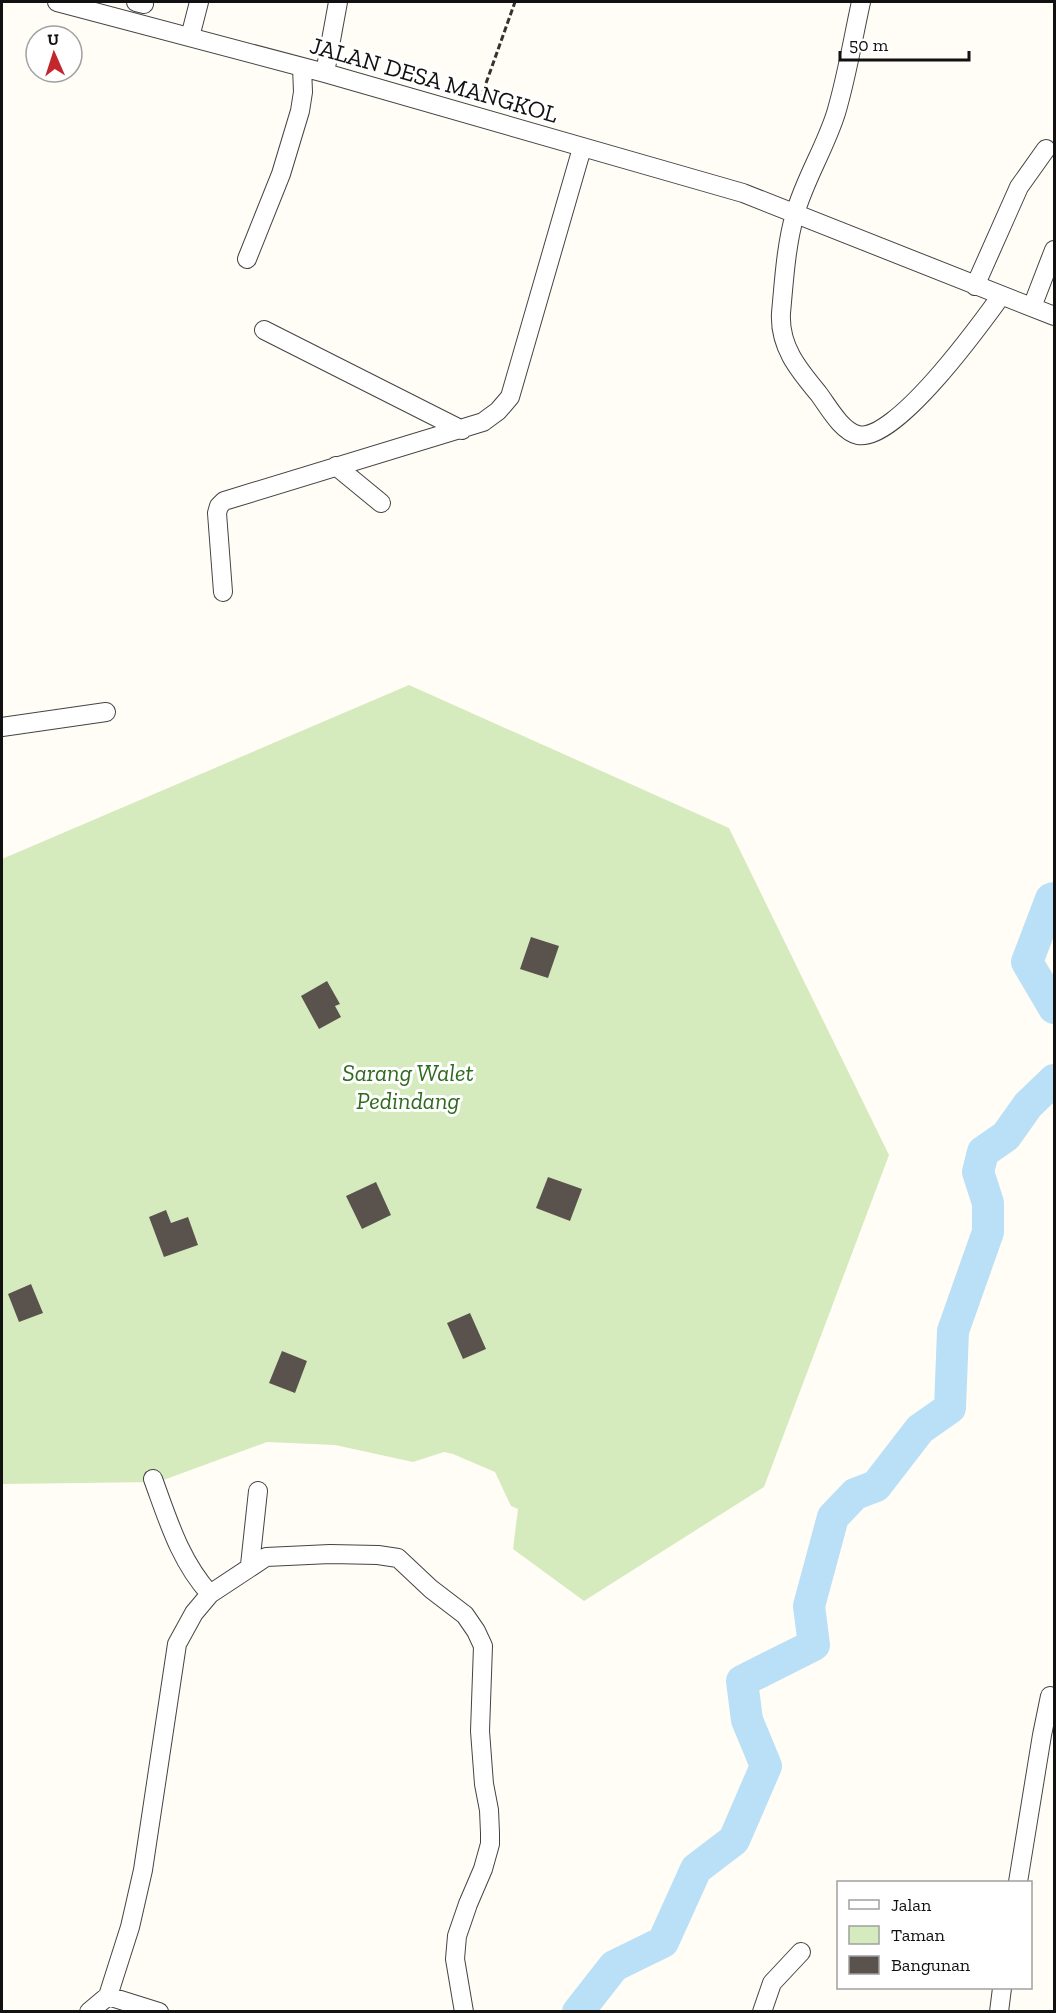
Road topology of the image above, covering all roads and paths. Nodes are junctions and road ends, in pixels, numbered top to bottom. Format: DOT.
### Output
graph roads {
  1 [pos="57,2"];
  2 [pos="199,2"];
  3 [pos="338,2"];
  4 [pos="515,2"];
  5 [pos="861,2"];
  6 [pos="101,7"];
  7 [pos="190,37"];
  8 [pos="302,67"];
  9 [pos="325,73"];
  10 [pos="474,116"];
  11 [pos="582,148"];
  12 [pos="1046,149"];
  13 [pos="795,215"];
  14 [pos="1054,250"];
  15 [pos="247,259"];
  16 [pos="975,286"];
  17 [pos="1001,296"];
  18 [pos="1032,307"];
  19 [pos="1054,316"];
  20 [pos="264,330"];
  21 [pos="462,429"];
  22 [pos="336,466"];
  23 [pos="381,503"];
  24 [pos="223,592"];
  25 [pos="106,712"];
  26 [pos="2,727"];
  27 [pos="153,1479"];
  28 [pos="258,1491"];
  29 [pos="250,1565"];
  30 [pos="210,1594"];
  31 [pos="1050,1696"];
  32 [pos="1048,1737"];
  33 [pos="1018,1881"];
  34 [pos="801,1952"];
  35 [pos="1002,1989"];
  36 [pos="108,1996"];
  37 [pos="89,2012"];
  38 [pos="159,2012"];
  39 [pos="464,2012"];
  40 [pos="762,2012"];
  41 [pos="999,2012"];
  1 -- 6 [label="street, JALAN DESA MANGKOL"];
  2 -- 7 [label="street"];
  3 -- 9 [label="street"];
  4 -- 10 [label="path"];
  5 -- 13 [label="street"];
  6 -- 7 [label="street, JALAN DESA MANGKOL"];
  7 -- 8 [label="street, JALAN DESA MANGKOL"];
  8 -- 9 [label="street, JALAN DESA MANGKOL"];
  8 -- 15 [label="street"];
  9 -- 10 [label="street, JALAN DESA MANGKOL"];
  10 -- 11 [label="street, JALAN DESA MANGKOL"];
  11 -- 13 [label="street, JALAN DESA MANGKOL"];
  11 -- 21 [label="street"];
  12 -- 16 [label="street"];
  13 -- 16 [label="street, JALAN DESA MANGKOL"];
  13 -- 17 [label="street"];
  14 -- 18 [label="street"];
  16 -- 17 [label="street, JALAN DESA MANGKOL"];
  17 -- 18 [label="street, JALAN DESA MANGKOL"];
  18 -- 19 [label="street, JALAN DESA MANGKOL"];
  20 -- 21 [label="street"];
  21 -- 22 [label="street"];
  22 -- 23 [label="street"];
  22 -- 24 [label="street"];
  25 -- 26 [label="street"];
  27 -- 30 [label="street"];
  28 -- 29 [label="street"];
  29 -- 30 [label="street"];
  29 -- 39 [label="street"];
  30 -- 36 [label="street"];
  31 -- 32 [label="street"];
  32 -- 33 [label="street"];
  34 -- 40 [label="street"];
  35 -- 41 [label="street"];
  36 -- 37 [label="street"];
  36 -- 38 [label="street"];
}
